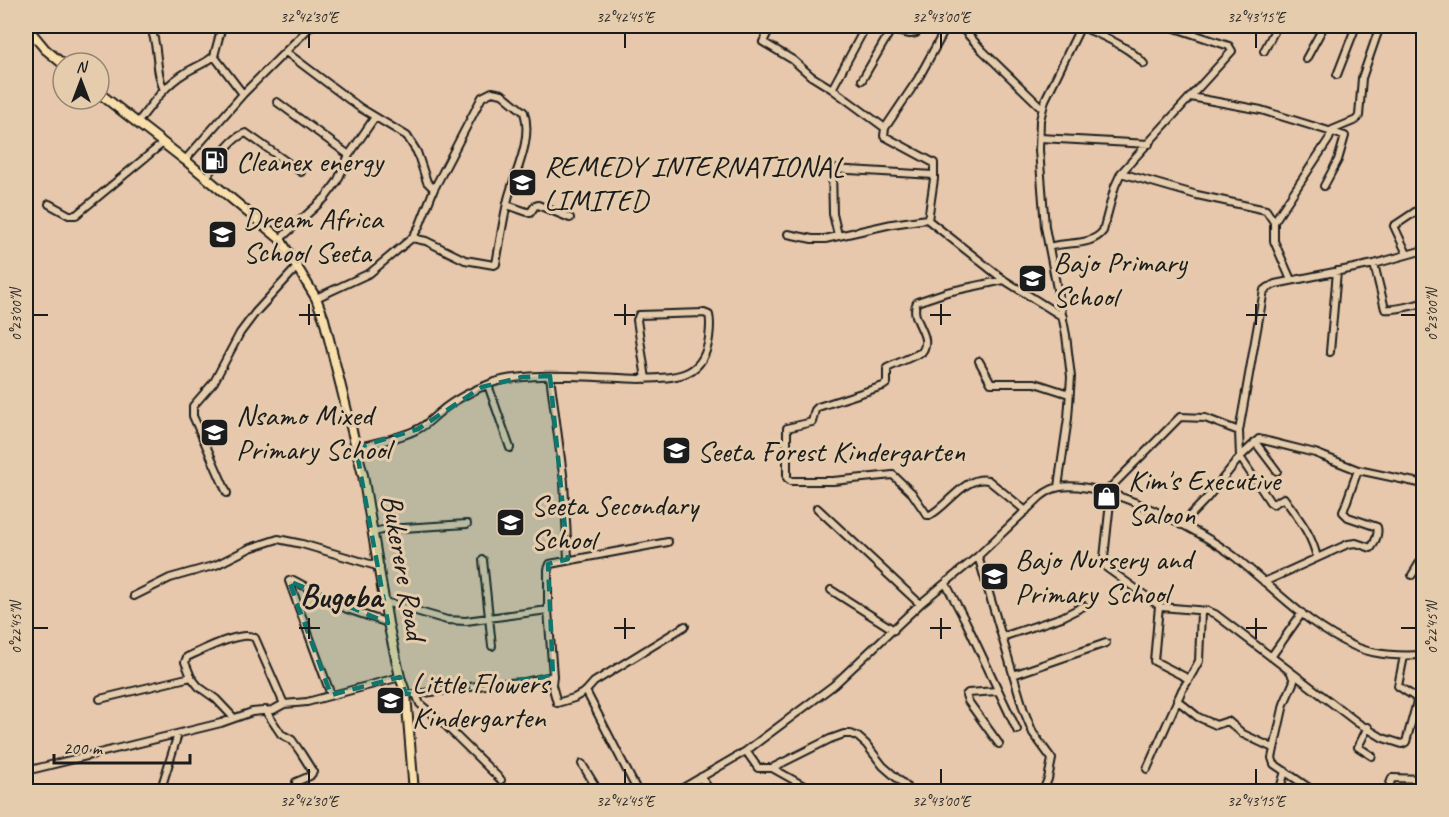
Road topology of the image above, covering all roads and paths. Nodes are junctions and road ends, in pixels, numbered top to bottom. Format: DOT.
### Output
graph roads {
  1 [pos="26,26"];
  2 [pos="150,26"];
  3 [pos="222,26"];
  4 [pos="311,26"];
  5 [pos="771,26"];
  6 [pos="866,26"];
  7 [pos="873,26"];
  8 [pos="919,26"];
  9 [pos="946,26"];
  10 [pos="960,26"];
  11 [pos="1081,26"];
  12 [pos="1169,26"];
  13 [pos="1277,26"];
  14 [pos="1324,26"];
  15 [pos="1356,26"];
  16 [pos="1380,26"];
  17 [pos="891,30"];
  18 [pos="1264,51"];
  19 [pos="286,52"];
  20 [pos="51,54"];
  21 [pos="214,56"];
  22 [pos="1306,59"];
  23 [pos="1144,64"];
  24 [pos="1337,75"];
  25 [pos="862,80"];
  26 [pos="832,89"];
  27 [pos="164,90"];
  28 [pos="243,94"];
  29 [pos="1191,97"];
  30 [pos="111,102"];
  31 [pos="277,102"];
  32 [pos="1042,108"];
  33 [pos="375,117"];
  34 [pos="138,122"];
  35 [pos="885,128"];
  36 [pos="1332,130"];
  37 [pos="1040,138"];
  38 [pos="163,143"];
  39 [pos="1149,144"];
  40 [pos="349,155"];
  41 [pos="185,159"];
  42 [pos="301,172"];
  43 [pos="1121,173"];
  44 [pos="934,176"];
  45 [pos="206,178"];
  46 [pos="1324,186"];
  47 [pos="434,189"];
  48 [pos="49,204"];
  49 [pos="507,205"];
  50 [pos="1424,206"];
  51 [pos="570,218"];
  52 [pos="927,219"];
  53 [pos="1274,222"];
  54 [pos="788,234"];
  55 [pos="838,235"];
  56 [pos="412,238"];
  57 [pos="280,239"];
  58 [pos="1049,248"];
  59 [pos="1424,250"];
  60 [pos="1407,254"];
  61 [pos="1374,264"];
  62 [pos="298,266"];
  63 [pos="1337,271"];
  64 [pos="1004,280"];
  65 [pos="1291,280"];
  66 [pos="316,298"];
  67 [pos="1424,303"];
  68 [pos="1063,316"];
  69 [pos="1330,352"];
  70 [pos="979,361"];
  71 [pos="550,376"];
  72 [pos="646,379"];
  73 [pos="488,385"];
  74 [pos="1070,394"];
  75 [pos="1239,431"];
  76 [pos="1255,442"];
  77 [pos="356,448"];
  78 [pos="510,448"];
  79 [pos="1240,457"];
  80 [pos="1358,470"];
  81 [pos="1277,471"];
  82 [pos="1424,484"];
  83 [pos="1058,487"];
  84 [pos="1109,492"];
  85 [pos="228,493"];
  86 [pos="817,508"];
  87 [pos="1026,511"];
  88 [pos="467,524"];
  89 [pos="1181,525"];
  90 [pos="374,532"];
  91 [pos="668,542"];
  92 [pos="978,556"];
  93 [pos="1317,558"];
  94 [pos="568,559"];
  95 [pos="483,560"];
  96 [pos="1424,561"];
  97 [pos="380,567"];
  98 [pos="1412,575"];
  99 [pos="1264,582"];
  100 [pos="946,584"];
  101 [pos="831,590"];
  102 [pos="134,596"];
  103 [pos="385,602"];
  104 [pos="920,604"];
  105 [pos="1083,606"];
  106 [pos="1159,606"];
  107 [pos="548,610"];
  108 [pos="1202,612"];
  109 [pos="1302,613"];
  110 [pos="489,618"];
  111 [pos="388,623"];
  112 [pos="685,626"];
  113 [pos="894,630"];
  114 [pos="1002,637"];
  115 [pos="1106,644"];
  116 [pos="492,646"];
  117 [pos="1424,655"];
  118 [pos="1404,656"];
  119 [pos="1271,657"];
  120 [pos="1291,672"];
  121 [pos="1013,675"];
  122 [pos="553,676"];
  123 [pos="192,677"];
  124 [pos="400,677"];
  125 [pos="1189,679"];
  126 [pos="586,691"];
  127 [pos="997,691"];
  128 [pos="406,694"];
  129 [pos="416,694"];
  130 [pos="332,695"];
  131 [pos="100,699"];
  132 [pos="1177,700"];
  133 [pos="284,704"];
  134 [pos="265,710"];
  135 [pos="234,718"];
  136 [pos="1368,728"];
  137 [pos="1017,730"];
  138 [pos="178,734"];
  139 [pos="999,744"];
  140 [pos="1273,748"];
  141 [pos="746,751"];
  142 [pos="1372,756"];
  143 [pos="582,764"];
  144 [pos="772,768"];
  145 [pos="1147,769"];
  146 [pos="26,771"];
  147 [pos="1285,771"];
  148 [pos="701,777"];
  149 [pos="1424,779"];
  150 [pos="501,780"];
  151 [pos="906,786"];
  152 [pos="1043,791"];
  153 [pos="160,792"];
  154 [pos="297,792"];
  155 [pos="414,792"];
  156 [pos="598,792"];
  157 [pos="638,792"];
  158 [pos="676,792"];
  159 [pos="711,792"];
  160 [pos="815,792"];
  161 [pos="1279,792"];
  162 [pos="1314,792"];
  163 [pos="1387,792"];
  1 -- 20 [label="main road"];
  2 -- 27 [label="street"];
  3 -- 21 [label="street"];
  4 -- 19 [label="street"];
  5 -- 26 [label="street"];
  6 -- 26 [label="street"];
  7 -- 17 [label="street"];
  8 -- 17 [label="street"];
  9 -- 35 [label="street"];
  10 -- 32 [label="street"];
  11 -- 23 [label="street"];
  11 -- 32 [label="street"];
  12 -- 29 [label="street"];
  13 -- 18 [label="street"];
  14 -- 22 [label="street"];
  15 -- 24 [label="street"];
  16 -- 36 [label="street"];
  17 -- 25 [label="street"];
  19 -- 28 [label="street"];
  19 -- 33 [label="street"];
  21 -- 27 [label="street"];
  21 -- 28 [label="street"];
  26 -- 35 [label="street"];
  27 -- 34 [label="street"];
  28 -- 41 [label="street"];
  29 -- 36 [label="street"];
  29 -- 39 [label="street"];
  30 -- 34 [label="main road, Bukerere Road"];
  31 -- 40 [label="street"];
  32 -- 37 [label="street"];
  33 -- 40 [label="street"];
  33 -- 47 [label="street"];
  34 -- 38 [label="main road, Bukerere Road"];
  35 -- 44 [label="street"];
  36 -- 46 [label="street"];
  36 -- 53 [label="street"];
  37 -- 39 [label="street"];
  37 -- 58 [label="street"];
  38 -- 41 [label="main road, Bukerere Road"];
  38 -- 48 [label="street"];
  39 -- 43 [label="street"];
  40 -- 57 [label="street"];
  41 -- 45 [label="main road, Bukerere Road"];
  42 -- 45 [label="street"];
  43 -- 53 [label="street"];
  43 -- 58 [label="street"];
  44 -- 52 [label="street"];
  44 -- 55 [label="street"];
  45 -- 57 [label="main road, Bukerere Road"];
  47 -- 49 [label="street"];
  47 -- 56 [label="street"];
  49 -- 51 [label="street"];
  49 -- 56 [label="street"];
  50 -- 60 [label="street"];
  52 -- 55 [label="street"];
  52 -- 64 [label="street"];
  53 -- 65 [label="street"];
  54 -- 55 [label="street"];
  56 -- 66 [label="street"];
  57 -- 62 [label="main road, Bukerere Road"];
  58 -- 68 [label="street"];
  59 -- 60 [label="street"];
  60 -- 61 [label="street"];
  61 -- 63 [label="street"];
  61 -- 67 [label="street"];
  62 -- 66 [label="main road, Bukerere Road"];
  62 -- 85 [label="street"];
  63 -- 65 [label="street"];
  63 -- 69 [label="street"];
  64 -- 68 [label="street"];
  64 -- 87 [label="street"];
  65 -- 75 [label="street"];
  66 -- 77 [label="main road, Bukerere Road"];
  68 -- 74 [label="street"];
  70 -- 74 [label="street"];
  71 -- 72 [label="street"];
  71 -- 73 [label="street"];
  71 -- 94 [label="street"];
  72 -- 72 [label="street"];
  73 -- 77 [label="street"];
  73 -- 78 [label="street"];
  74 -- 83 [label="street"];
  75 -- 79 [label="street"];
  75 -- 84 [label="street"];
  76 -- 79 [label="street"];
  76 -- 80 [label="street"];
  76 -- 81 [label="street"];
  77 -- 90 [label="main road, Bukerere Road"];
  79 -- 89 [label="street"];
  79 -- 93 [label="street"];
  80 -- 82 [label="street"];
  80 -- 93 [label="street"];
  83 -- 84 [label="street"];
  83 -- 87 [label="street"];
  84 -- 89 [label="street"];
  84 -- 106 [label="street"];
  86 -- 104 [label="street"];
  87 -- 92 [label="street"];
  88 -- 90 [label="street"];
  89 -- 99 [label="street"];
  90 -- 97 [label="main road, Bukerere Road"];
  91 -- 94 [label="street"];
  92 -- 100 [label="street"];
  92 -- 114 [label="street"];
  93 -- 99 [label="street"];
  94 -- 107 [label="street"];
  95 -- 110 [label="street"];
  96 -- 98 [label="street"];
  97 -- 102 [label="street"];
  97 -- 103 [label="main road, Bukerere Road"];
  99 -- 109 [label="street"];
  100 -- 104 [label="street"];
  100 -- 127 [label="street"];
  101 -- 113 [label="street"];
  103 -- 110 [label="street"];
  103 -- 111 [label="main road, Bukerere Road"];
  104 -- 113 [label="street"];
  105 -- 114 [label="street"];
  106 -- 108 [label="street"];
  106 -- 125 [label="street"];
  107 -- 110 [label="street"];
  107 -- 122 [label="street"];
  108 -- 119 [label="street"];
  108 -- 125 [label="street"];
  109 -- 118 [label="street"];
  109 -- 119 [label="street"];
  110 -- 116 [label="street"];
  111 -- 124 [label="main road, Bukerere Road"];
  111 -- 130 [label="street"];
  112 -- 126 [label="street"];
  113 -- 141 [label="street"];
  114 -- 121 [label="street"];
  115 -- 121 [label="street"];
  117 -- 118 [label="street"];
  118 -- 136 [label="street"];
  119 -- 120 [label="street"];
  120 -- 136 [label="street"];
  120 -- 140 [label="street"];
  121 -- 152 [label="street"];
  122 -- 126 [label="street"];
  122 -- 129 [label="street"];
  123 -- 131 [label="street"];
  123 -- 133 [label="street"];
  123 -- 135 [label="street"];
  124 -- 128 [label="main road, Bukerere Road"];
  124 -- 130 [label="street"];
  125 -- 132 [label="street"];
  126 -- 157 [label="street"];
  127 -- 137 [label="street"];
  127 -- 139 [label="street"];
  128 -- 129 [label="street"];
  128 -- 155 [label="main road, Bukerere Road"];
  129 -- 150 [label="street"];
  130 -- 133 [label="street"];
  132 -- 140 [label="street"];
  132 -- 145 [label="street"];
  133 -- 134 [label="street"];
  134 -- 135 [label="street"];
  134 -- 154 [label="street"];
  135 -- 138 [label="street"];
  136 -- 142 [label="street"];
  138 -- 146 [label="street"];
  138 -- 153 [label="street"];
  140 -- 147 [label="street"];
  141 -- 144 [label="street"];
  141 -- 148 [label="street"];
  143 -- 156 [label="street"];
  144 -- 151 [label="street"];
  144 -- 160 [label="street"];
  147 -- 161 [label="street"];
  147 -- 162 [label="street"];
  148 -- 158 [label="street"];
  148 -- 159 [label="street"];
  149 -- 163 [label="street"];
}
